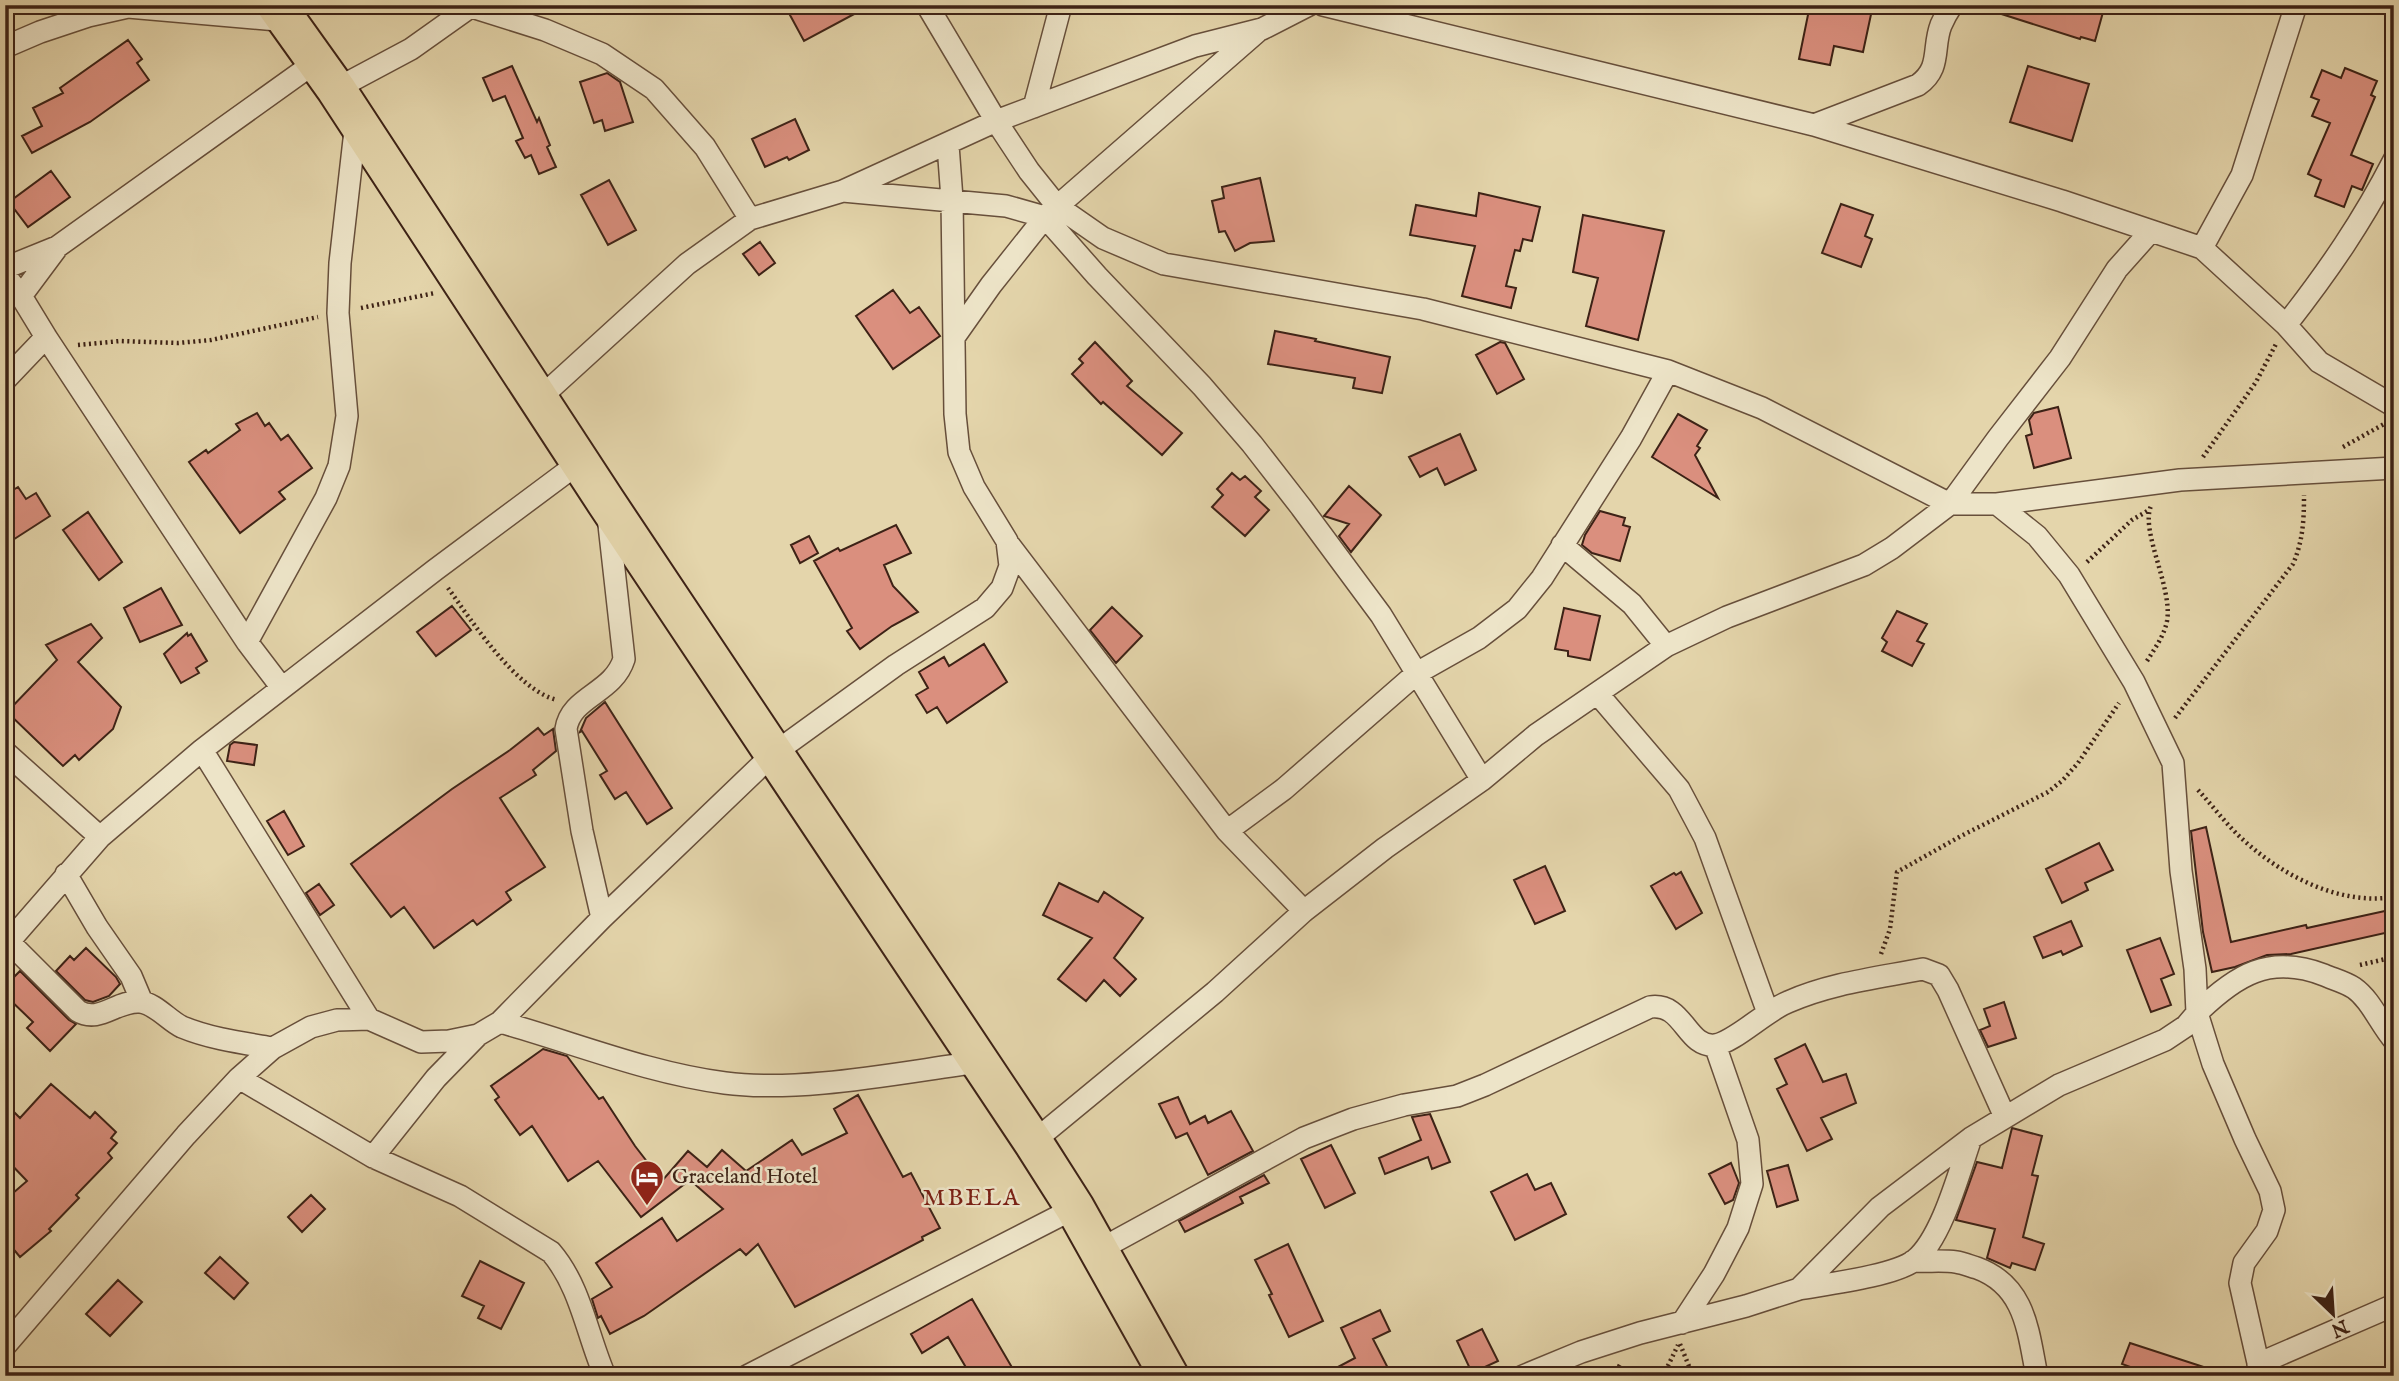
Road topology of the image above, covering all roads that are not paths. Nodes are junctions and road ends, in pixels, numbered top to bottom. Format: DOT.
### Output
graph roads {
  1 [pos="927,5"];
  2 [pos="1061,5"];
  3 [pos="1309,5"];
  4 [pos="1324,5"];
  5 [pos="1952,5"];
  6 [pos="2296,5"];
  7 [pos="473,6"];
  8 [pos="282,13"];
  9 [pos="1262,29"];
  10 [pos="5,47"];
  11 [pos="336,90"];
  12 [pos="1034,107"];
  13 [pos="996,121"];
  14 [pos="1814,124"];
  15 [pos="948,145"];
  16 [pos="2394,160"];
  17 [pos="843,191"];
  18 [pos="952,199"];
  19 [pos="1051,211"];
  20 [pos="750,219"];
  21 [pos="2150,232"];
  22 [pos="57,247"];
  23 [pos="2202,248"];
  24 [pos="5,268"];
  25 [pos="5,275"];
  26 [pos="21,296"];
  27 [pos="2286,325"];
  28 [pos="955,337"];
  29 [pos="50,342"];
  30 [pos="1668,371"];
  31 [pos="5,380"];
  32 [pos="540,398"];
  33 [pos="2394,406"];
  34 [pos="580,463"];
  35 [pos="2394,468"];
  36 [pos="606,502"];
  37 [pos="1950,504"];
  38 [pos="1997,504"];
  39 [pos="1007,541"];
  40 [pos="1562,545"];
  41 [pos="247,642"];
  42 [pos="1666,646"];
  43 [pos="1417,673"];
  44 [pos="282,688"];
  45 [pos="1597,693"];
  46 [pos="202,750"];
  47 [pos="5,752"];
  48 [pos="773,754"];
  49 [pos="1482,780"];
  50 [pos="1227,831"];
  51 [pos="100,837"];
  52 [pos="66,874"];
  53 [pos="1304,911"];
  54 [pos="602,918"];
  55 [pos="7,944"];
  56 [pos="142,1002"];
  57 [pos="1768,1013"];
  58 [pos="2197,1013"];
  59 [pos="369,1019"];
  60 [pos="500,1022"];
  61 [pos="478,1035"];
  62 [pos="2394,1040"];
  63 [pos="1715,1045"];
  64 [pos="273,1048"];
  65 [pos="979,1062"];
  66 [pos="239,1078"];
  67 [pos="2005,1117"];
  68 [pos="1971,1138"];
  69 [pos="1033,1142"];
  70 [pos="373,1157"];
  71 [pos="1075,1208"];
  72 [pos="1099,1250"];
  73 [pos="1913,1261"];
  74 [pos="1799,1289"];
  75 [pos="2394,1305"];
  76 [pos="1681,1333"];
  77 [pos="5,1346"];
  78 [pos="2260,1370"];
  79 [pos="605,1376"];
  80 [pos="747,1376"];
  81 [pos="1169,1376"];
  82 [pos="1523,1376"];
  83 [pos="2037,1376"];
  1 -- 13 [label="street"];
  2 -- 12 [label="street"];
  3 -- 9 [label="street"];
  4 -- 14 [label="street"];
  5 -- 14 [label="street"];
  6 -- 23 [label="street"];
  7 -- 11 [label="street"];
  7 -- 20 [label="street"];
  8 -- 10 [label="street"];
  8 -- 11 [label="highway"];
  9 -- 12 [label="street"];
  9 -- 19 [label="street"];
  11 -- 22 [label="street"];
  11 -- 32 [label="highway"];
  11 -- 41 [label="street"];
  12 -- 13 [label="street"];
  13 -- 15 [label="street"];
  13 -- 19 [label="street"];
  14 -- 21 [label="street"];
  15 -- 17 [label="street"];
  15 -- 18 [label="street"];
  16 -- 27 [label="street"];
  17 -- 18 [label="street"];
  17 -- 20 [label="street"];
  18 -- 19 [label="street"];
  18 -- 28 [label="street"];
  19 -- 28 [label="street"];
  19 -- 30 [label="street"];
  19 -- 43 [label="street"];
  20 -- 32 [label="street"];
  21 -- 23 [label="street"];
  21 -- 37 [label="street"];
  22 -- 24 [label="street"];
  22 -- 26 [label="street"];
  23 -- 27 [label="street"];
  25 -- 26 [label="street"];
  26 -- 29 [label="street"];
  27 -- 33 [label="street"];
  28 -- 39 [label="street"];
  29 -- 31 [label="street"];
  29 -- 41 [label="street"];
  30 -- 37 [label="street"];
  30 -- 40 [label="street"];
  32 -- 34 [label="highway"];
  34 -- 36 [label="highway"];
  34 -- 44 [label="street"];
  35 -- 38 [label="street"];
  36 -- 48 [label="highway"];
  36 -- 54 [label="street"];
  37 -- 38 [label="street"];
  37 -- 42 [label="street"];
  38 -- 58 [label="street"];
  39 -- 48 [label="street"];
  39 -- 50 [label="street"];
  40 -- 42 [label="street"];
  40 -- 43 [label="street"];
  41 -- 44 [label="street"];
  42 -- 45 [label="street"];
  43 -- 49 [label="street"];
  43 -- 50 [label="street"];
  44 -- 46 [label="street"];
  45 -- 49 [label="street"];
  45 -- 57 [label="street"];
  46 -- 51 [label="street"];
  46 -- 59 [label="street"];
  47 -- 51 [label="street"];
  48 -- 54 [label="street"];
  48 -- 65 [label="highway"];
  49 -- 53 [label="street"];
  50 -- 53 [label="street"];
  51 -- 52 [label="street"];
  52 -- 55 [label="street"];
  52 -- 56 [label="street"];
  53 -- 69 [label="street"];
  54 -- 60 [label="street"];
  55 -- 56 [label="street"];
  56 -- 64 [label="street"];
  57 -- 63 [label="street"];
  57 -- 67 [label="street"];
  58 -- 62 [label="street"];
  58 -- 67 [label="street"];
  58 -- 78 [label="street"];
  59 -- 61 [label="street"];
  59 -- 64 [label="street"];
  60 -- 61 [label="street"];
  60 -- 65 [label="street"];
  61 -- 70 [label="street"];
  63 -- 72 [label="street"];
  63 -- 76 [label="street"];
  64 -- 66 [label="street"];
  65 -- 69 [label="highway"];
  66 -- 70 [label="street"];
  66 -- 77 [label="street"];
  67 -- 68 [label="street"];
  68 -- 73 [label="street"];
  68 -- 74 [label="street"];
  69 -- 71 [label="highway"];
  70 -- 79 [label="street"];
  71 -- 72 [label="highway"];
  71 -- 80 [label="street"];
  72 -- 81 [label="highway"];
  73 -- 74 [label="street"];
  73 -- 83 [label="street"];
  74 -- 76 [label="street"];
  75 -- 78 [label="street"];
  76 -- 82 [label="street"];
}
